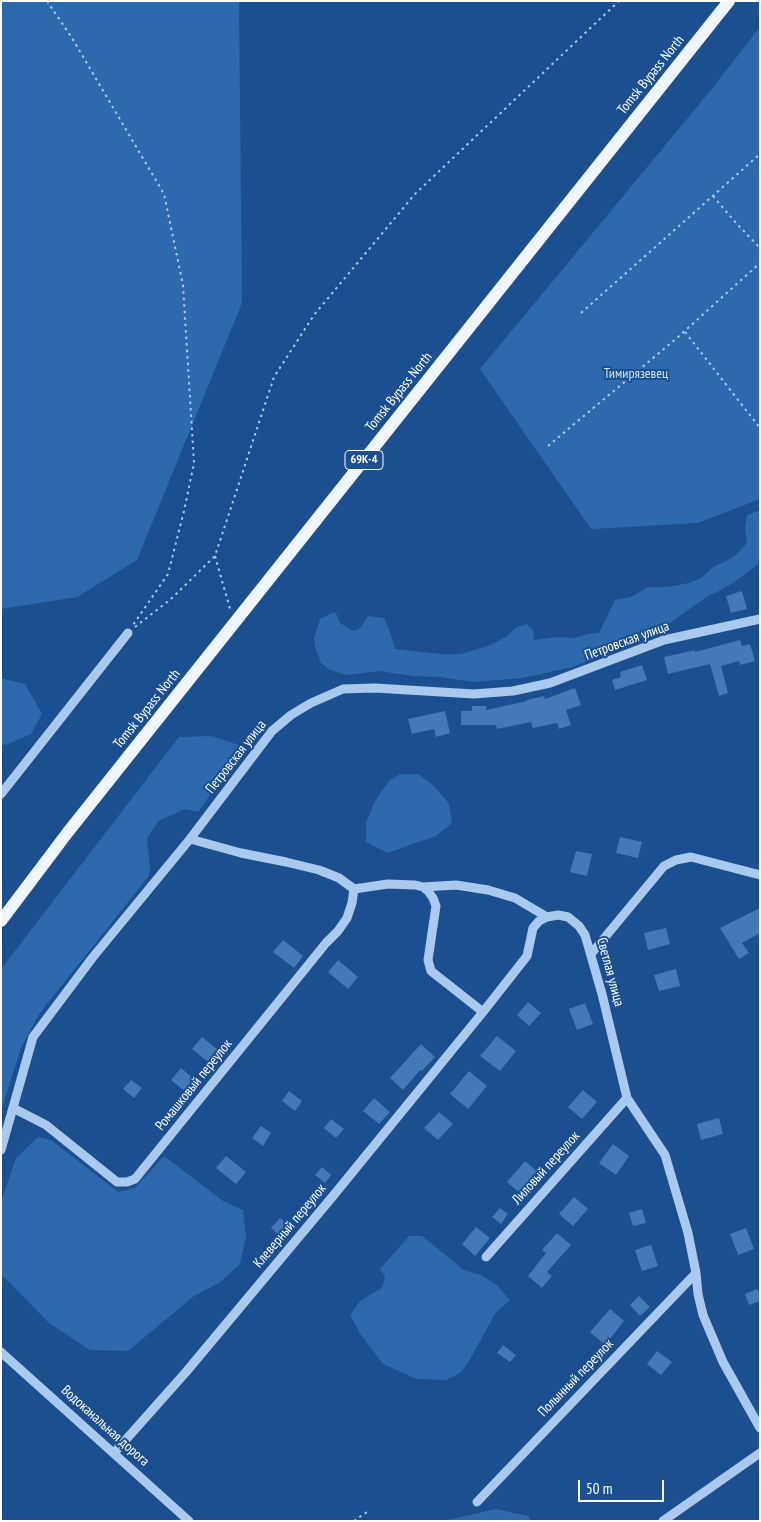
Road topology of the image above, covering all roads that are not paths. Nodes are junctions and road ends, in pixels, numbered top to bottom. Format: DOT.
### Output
graph roads {
  1 [pos="729,1"];
  2 [pos="760,619"];
  3 [pos="128,633"];
  4 [pos="1,794"];
  5 [pos="190,839"];
  6 [pos="760,875"];
  7 [pos="423,887"];
  8 [pos="354,889"];
  9 [pos="547,917"];
  10 [pos="1,921"];
  11 [pos="591,954"];
  12 [pos="482,1012"];
  13 [pos="627,1098"];
  14 [pos="13,1108"];
  15 [pos="1,1150"];
  16 [pos="486,1257"];
  17 [pos="696,1273"];
  18 [pos="1,1352"];
  19 [pos="760,1428"];
  20 [pos="114,1453"];
  21 [pos="760,1453"];
  22 [pos="477,1502"];
  23 [pos="190,1521"];
  24 [pos="663,1521"];
  1 -- 10 [label="main road, Tomsk Bypass North / 69К-4"];
  2 -- 5 [label="street, Петровская улица"];
  3 -- 4 [label="street"];
  5 -- 8 [label="street"];
  5 -- 14 [label="street, Петровская улица"];
  6 -- 11 [label="street"];
  7 -- 8 [label="street"];
  7 -- 9 [label="street"];
  7 -- 12 [label="street"];
  8 -- 14 [label="street, Ромашковый переулок"];
  9 -- 11 [label="street, Светлая улица"];
  9 -- 12 [label="street"];
  11 -- 13 [label="street, Светлая улица"];
  12 -- 20 [label="street, Клеверный переулок"];
  13 -- 16 [label="street, Лиловый переулок"];
  13 -- 17 [label="street, Светлая улица"];
  14 -- 15 [label="street, Петровская улица"];
  17 -- 19 [label="street, Светлая улица"];
  17 -- 22 [label="street, Полынный переулок"];
  18 -- 20 [label="street, Водоканальная дорога"];
  20 -- 23 [label="street, Водоканальная дорога"];
  21 -- 24 [label="street"];
}
